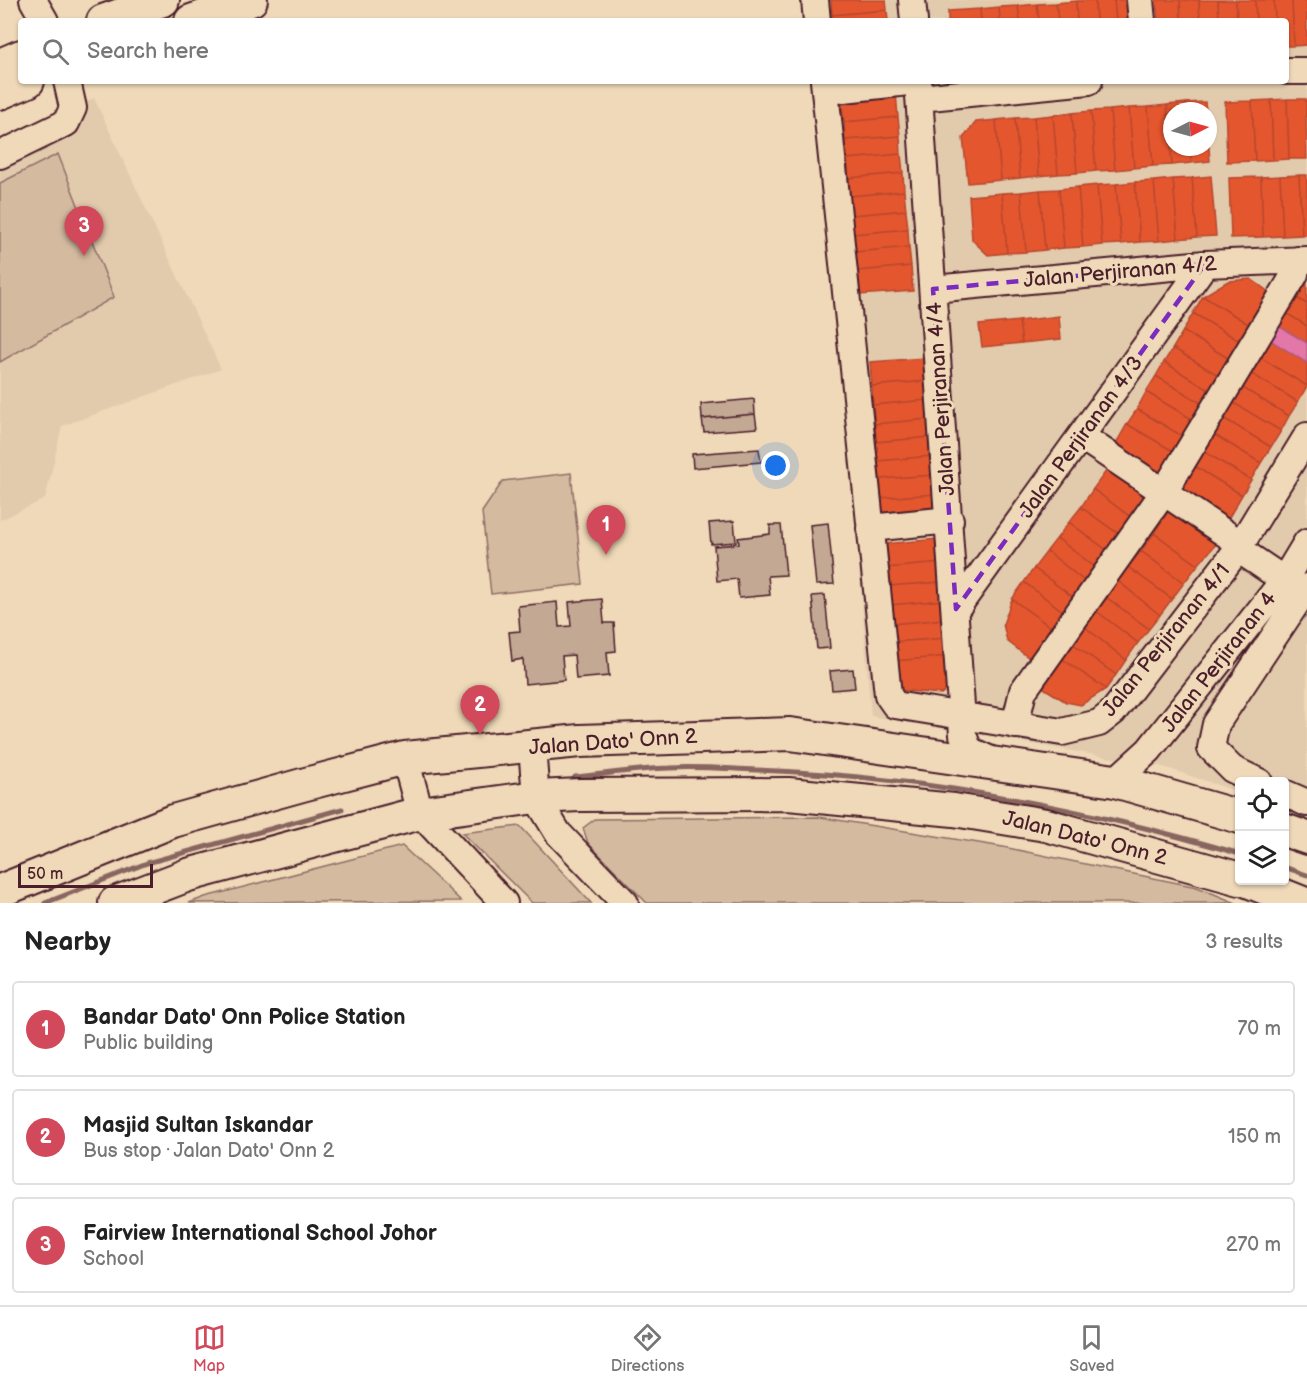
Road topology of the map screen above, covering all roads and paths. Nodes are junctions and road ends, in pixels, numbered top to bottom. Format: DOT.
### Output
graph roads {
  1 [pos="33,0"];
  2 [pos="163,0"];
  3 [pos="251,0"];
  4 [pos="815,0"];
  5 [pos="912,0"];
  6 [pos="1140,0"];
  7 [pos="43,18"];
  8 [pos="112,18"];
  9 [pos="200,18"];
  10 [pos="818,18"];
  11 [pos="914,18"];
  12 [pos="1142,18"];
  13 [pos="18,57"];
  14 [pos="0,65"];
  15 [pos="1289,71"];
  16 [pos="1307,71"];
  17 [pos="21,84"];
  18 [pos="68,84"];
  19 [pos="1004,84"];
  20 [pos="824,86"];
  21 [pos="919,87"];
  22 [pos="0,93"];
  23 [pos="0,155"];
  24 [pos="1302,260"];
  25 [pos="1205,264"];
  26 [pos="933,289"];
  27 [pos="1307,436"];
  28 [pos="1082,437"];
  29 [pos="1164,492"];
  30 [pos="950,520"];
  31 [pos="870,528"];
  32 [pos="1307,542"];
  33 [pos="1239,547"];
  34 [pos="1295,583"];
  35 [pos="956,609"];
  36 [pos="964,717"];
  37 [pos="1015,725"];
  38 [pos="532,747"];
  39 [pos="929,754"];
  40 [pos="405,758"];
  41 [pos="993,761"];
  42 [pos="1249,777"];
  43 [pos="1129,784"];
  44 [pos="1289,795"];
  45 [pos="536,797"];
  46 [pos="1307,803"];
  47 [pos="420,813"];
  48 [pos="1235,816"];
  49 [pos="1287,831"];
  50 [pos="1307,838"];
  51 [pos="1235,878"];
  52 [pos="1258,885"];
  53 [pos="0,891"];
  54 [pos="115,903"];
  55 [pos="504,903"];
  56 [pos="625,903"];
  57 [pos="1303,903"];
  1 -- 7 [label="street"];
  2 -- 8 [label="main road"];
  3 -- 9 [label="main road"];
  4 -- 10 [label="street"];
  5 -- 11 [label="street"];
  6 -- 12 [label="street"];
  13 -- 14 [label="main road"];
  15 -- 16 [label="street"];
  17 -- 22 [label="main road"];
  18 -- 23 [label="street"];
  19 -- 21 [label="street"];
  20 -- 21 [label="street"];
  20 -- 31 [label="street"];
  21 -- 26 [label="street, Jalan Perjiranan 4/4"];
  24 -- 25 [label="street, Jalan Perjiranan 4/2"];
  24 -- 29 [label="street"];
  25 -- 26 [label="street, Jalan Perjiranan 4/2"];
  25 -- 28 [label="street, Jalan Perjiranan 4/3"];
  26 -- 30 [label="street, Jalan Perjiranan 4/4"];
  27 -- 33 [label="street, Jalan Perjiranan 4/1"];
  28 -- 29 [label="street"];
  28 -- 35 [label="street, Jalan Perjiranan 4/3"];
  29 -- 33 [label="street"];
  29 -- 37 [label="street"];
  30 -- 31 [label="street"];
  30 -- 35 [label="street, Jalan Perjiranan 4/4"];
  31 -- 36 [label="street, Jalan Perjiranan 4/1"];
  32 -- 34 [label="street, Jalan Perjiranan 4"];
  33 -- 34 [label="street"];
  33 -- 37 [label="street, Jalan Perjiranan 4/1"];
  34 -- 42 [label="street"];
  34 -- 43 [label="street, Jalan Perjiranan 4"];
  35 -- 36 [label="street, Jalan Perjiranan 4/4"];
  36 -- 37 [label="street, Jalan Perjiranan 4/1"];
  36 -- 39 [label="street"];
  36 -- 41 [label="street, Jalan Perjiranan 4/4"];
  38 -- 39 [label="main road, Jalan Dato' Onn 2"];
  38 -- 40 [label="main road, Jalan Dato' Onn 2"];
  38 -- 45 [label="street"];
  39 -- 41 [label="main road, Jalan Dato' Onn 2"];
  40 -- 47 [label="street"];
  40 -- 53 [label="main road, Jalan Dato' Onn 2"];
  41 -- 43 [label="main road, Jalan Dato' Onn 2"];
  43 -- 48 [label="main road, Jalan Dato' Onn 2"];
  44 -- 46 [label="street"];
  45 -- 47 [label="main road, Jalan Dato' Onn 2"];
  45 -- 51 [label="main road, Jalan Dato' Onn 2"];
  45 -- 56 [label="street"];
  47 -- 54 [label="main road, Jalan Dato' Onn 2"];
  47 -- 55 [label="street"];
  49 -- 50 [label="main road"];
  52 -- 57 [label="main road"];
}
